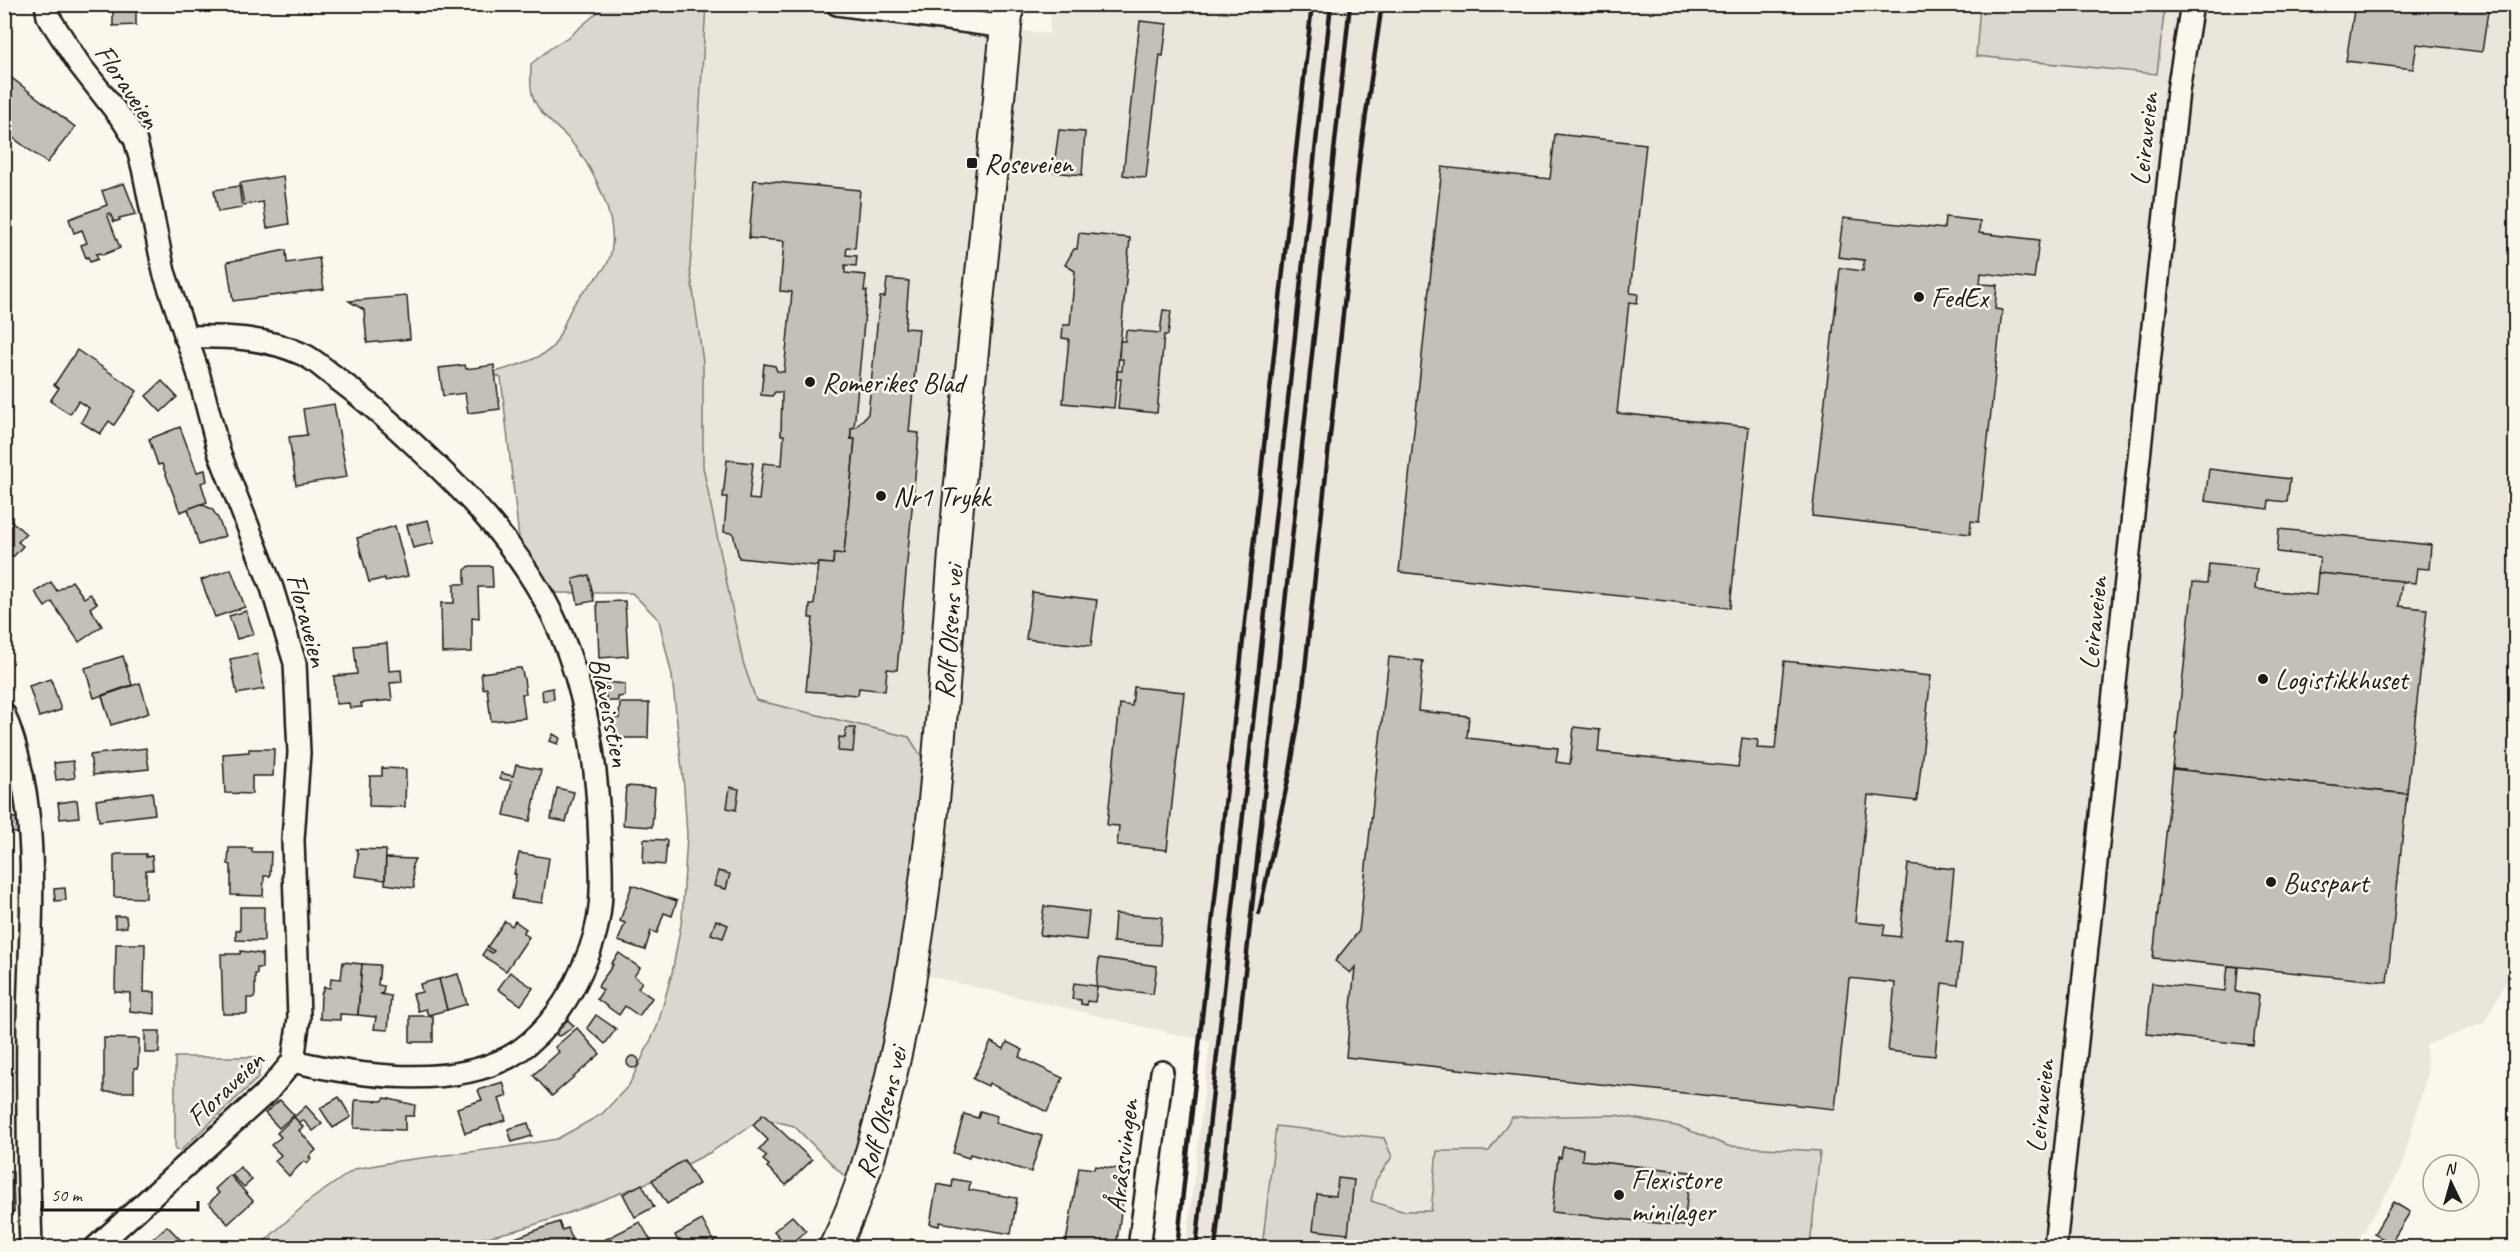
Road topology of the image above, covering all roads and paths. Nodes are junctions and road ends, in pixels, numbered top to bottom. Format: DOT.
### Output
graph roads {
  1 [pos="46,4"];
  2 [pos="837,4"];
  3 [pos="2192,4"];
  4 [pos="1007,16"];
  5 [pos="185,338"];
  6 [pos="4,714"];
  7 [pos="293,1061"];
  8 [pos="1162,1072"];
  9 [pos="31,1248"];
  10 [pos="95,1248"];
  11 [pos="834,1248"];
  12 [pos="1139,1248"];
  13 [pos="2055,1248"];
  1 -- 5 [label="street, Floraveien"];
  2 -- 4 [label="street"];
  3 -- 13 [label="street, Leiraveien"];
  4 -- 11 [label="main road, Rolf Olsens vei"];
  5 -- 7 [label="street, Floraveien"];
  5 -- 7 [label="street, Blåveisstien"];
  6 -- 9 [label="street"];
  7 -- 10 [label="street, Floraveien"];
  8 -- 12 [label="street, Åråssvingen"];
}
